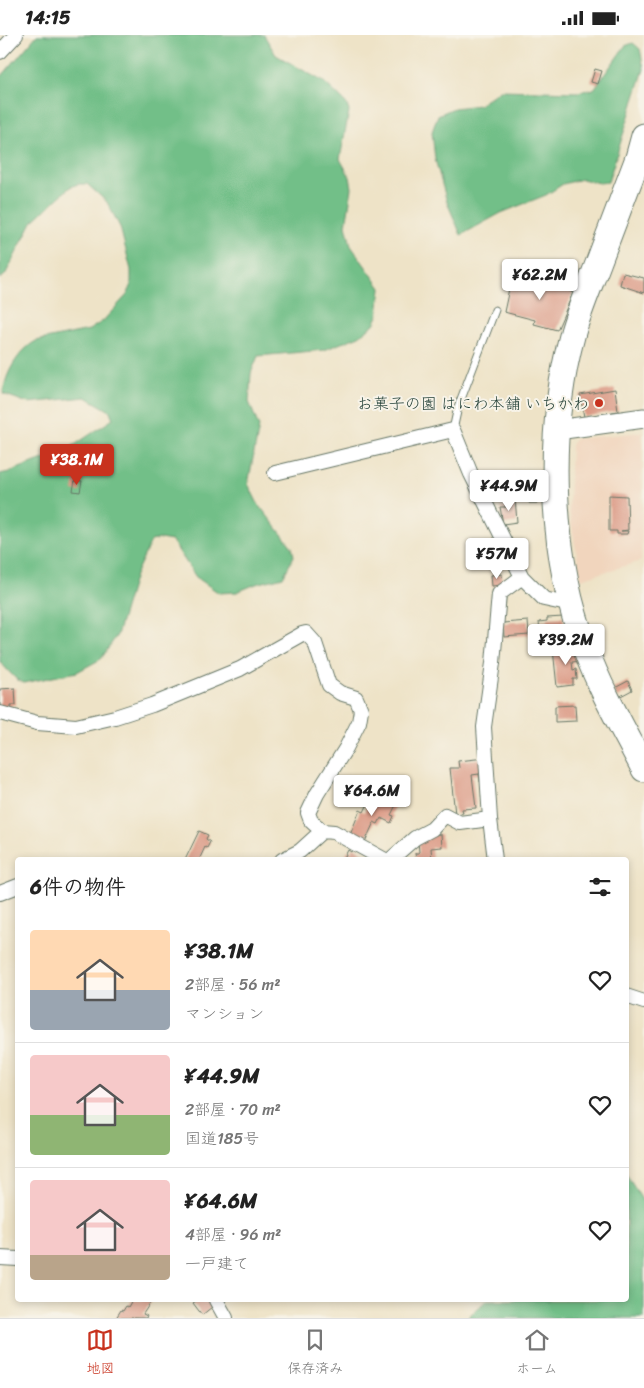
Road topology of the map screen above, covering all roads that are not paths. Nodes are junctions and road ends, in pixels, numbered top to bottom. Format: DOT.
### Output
graph roads {
  1 [pos="16,35"];
  2 [pos="0,52"];
  3 [pos="644,136"];
  4 [pos="495,310"];
  5 [pos="644,418"];
  6 [pos="453,430"];
  7 [pos="557,430"];
  8 [pos="275,473"];
  9 [pos="522,577"];
  10 [pos="572,605"];
  11 [pos="0,713"];
  12 [pos="644,769"];
  13 [pos="490,819"];
  14 [pos="322,831"];
  15 [pos="288,857"];
  16 [pos="380,857"];
  17 [pos="393,857"];
  18 [pos="495,857"];
  19 [pos="15,886"];
  20 [pos="0,893"];
  21 [pos="629,997"];
  22 [pos="644,1002"];
  23 [pos="0,1258"];
  24 [pos="15,1259"];
  25 [pos="217,1302"];
  26 [pos="226,1318"];
  1 -- 2 [label="street"];
  3 -- 7 [label="highway"];
  4 -- 6 [label="lane"];
  5 -- 7 [label="street"];
  6 -- 8 [label="street"];
  6 -- 9 [label="street"];
  7 -- 10 [label="highway"];
  9 -- 10 [label="street"];
  9 -- 13 [label="street"];
  10 -- 12 [label="highway"];
  11 -- 14 [label="street"];
  13 -- 17 [label="street"];
  13 -- 18 [label="street"];
  14 -- 15 [label="street"];
  14 -- 16 [label="street"];
  19 -- 20 [label="street"];
  21 -- 22 [label="street"];
  23 -- 24 [label="street"];
  25 -- 26 [label="street"];
}
